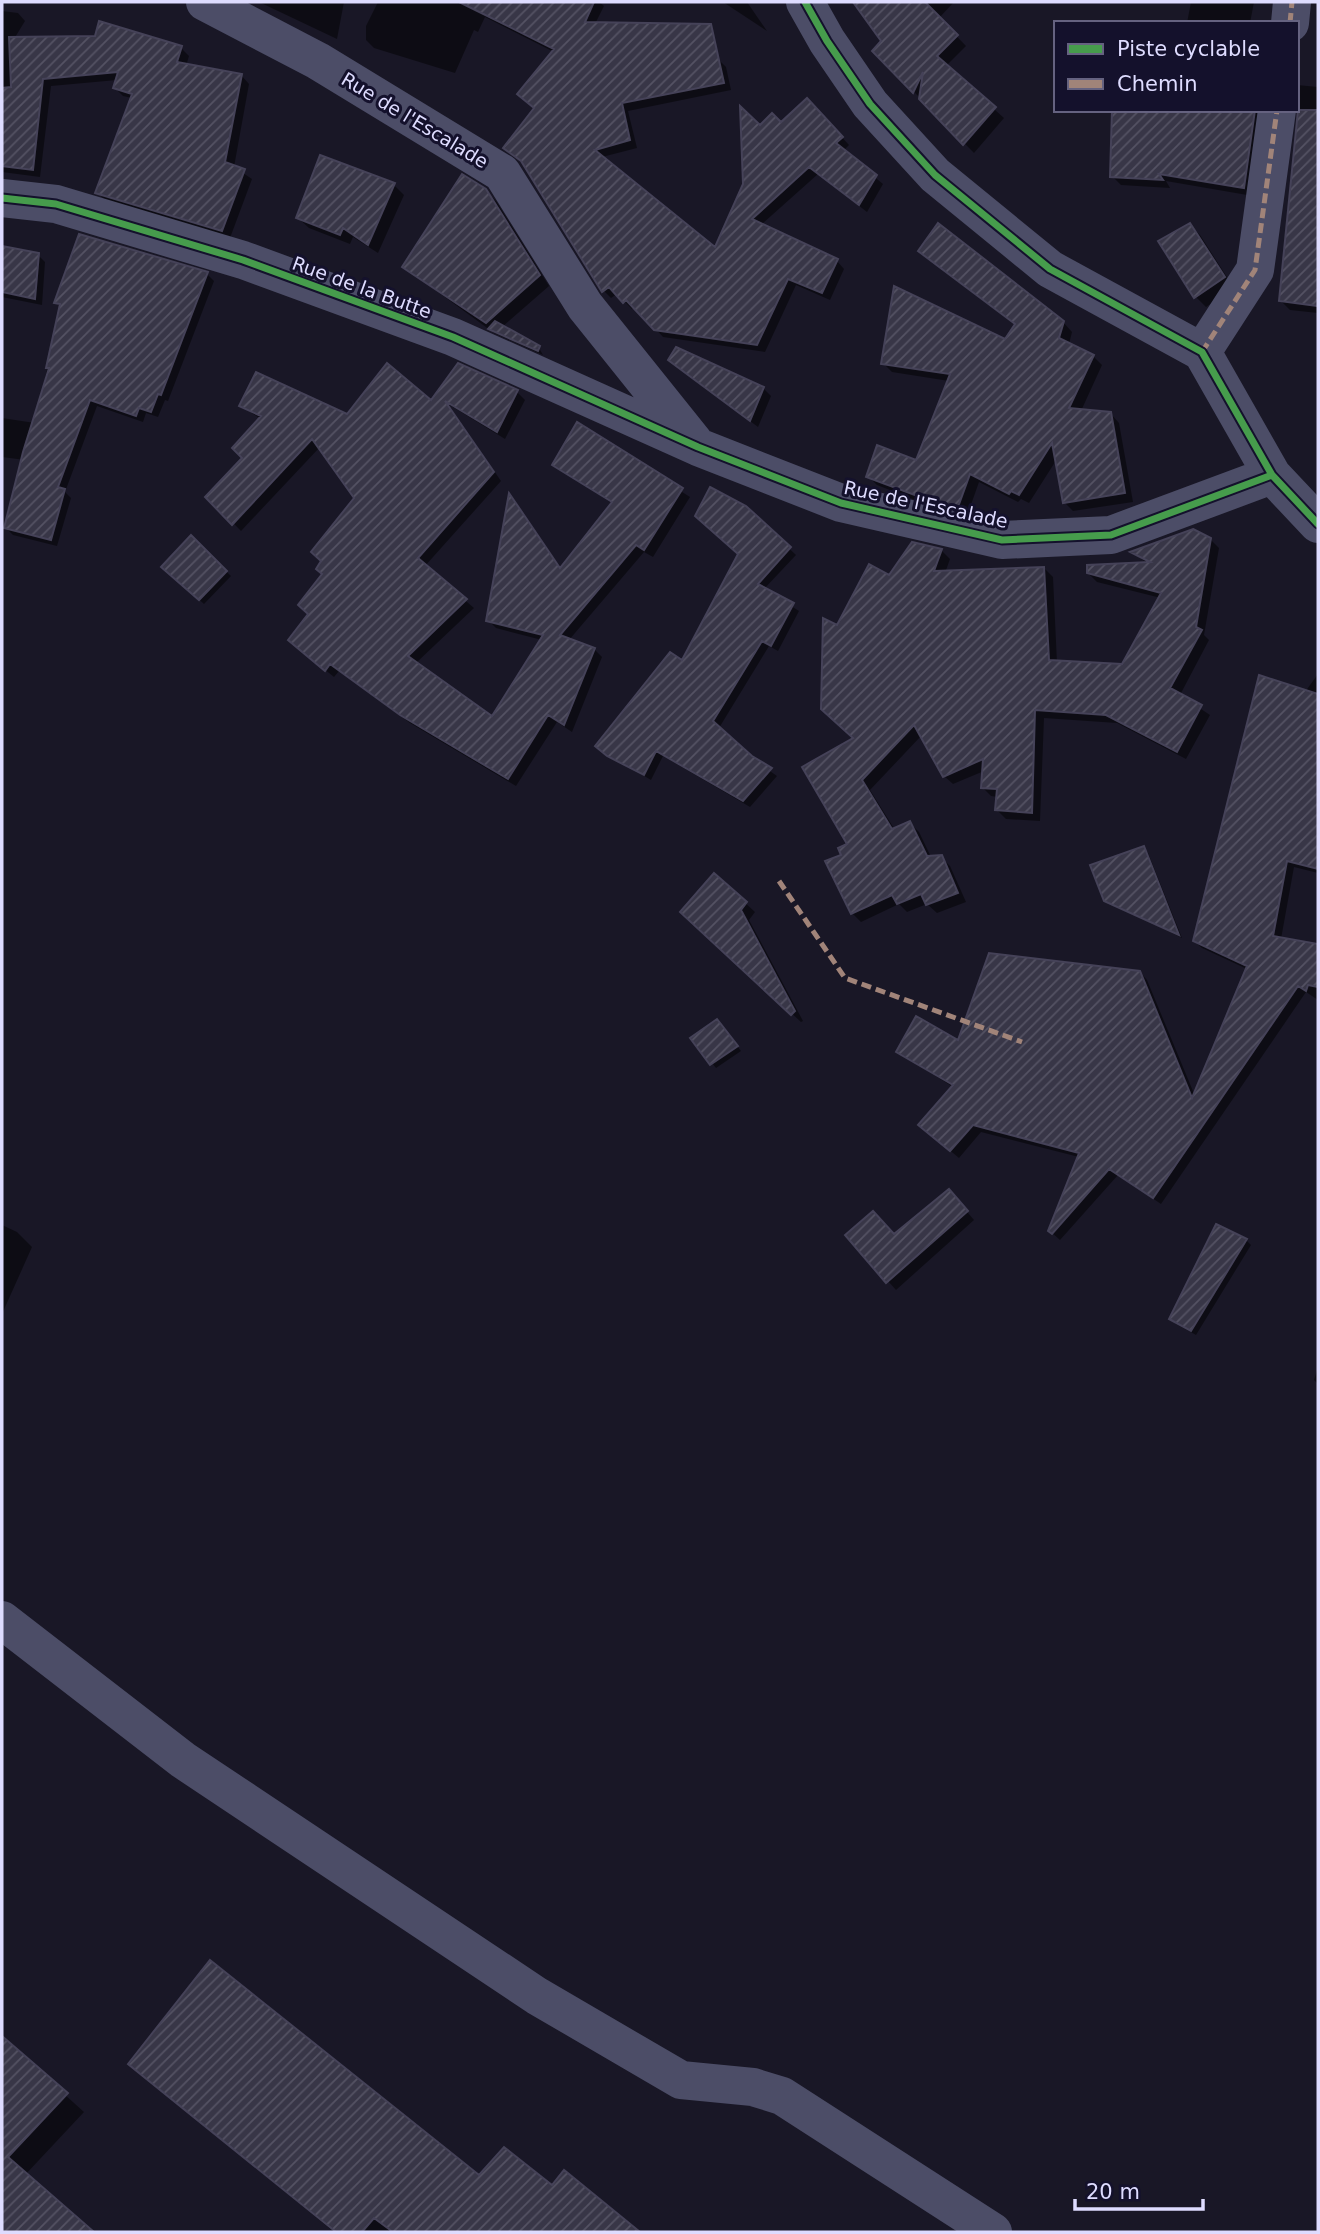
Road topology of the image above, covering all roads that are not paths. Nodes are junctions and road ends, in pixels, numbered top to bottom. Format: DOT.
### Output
graph roads {
  1 [pos="205,2"];
  2 [pos="805,2"];
  3 [pos="1292,2"];
  4 [pos="1290,21"];
  5 [pos="1277,112"];
  6 [pos="2,198"];
  7 [pos="1202,352"];
  8 [pos="698,447"];
  9 [pos="1272,475"];
  10 [pos="1318,487"];
  11 [pos="1318,524"];
  12 [pos="2,1620"];
  13 [pos="993,2232"];
  1 -- 8 [label="street, Rue de l'Escalade"];
  2 -- 7 [label="street"];
  3 -- 4 [label="street"];
  5 -- 7 [label="street"];
  6 -- 8 [label="street, Rue de la Butte"];
  7 -- 9 [label="street"];
  8 -- 9 [label="street, Rue de l'Escalade"];
  9 -- 10 [label="street"];
  9 -- 11 [label="street"];
  12 -- 13 [label="street"];
}
